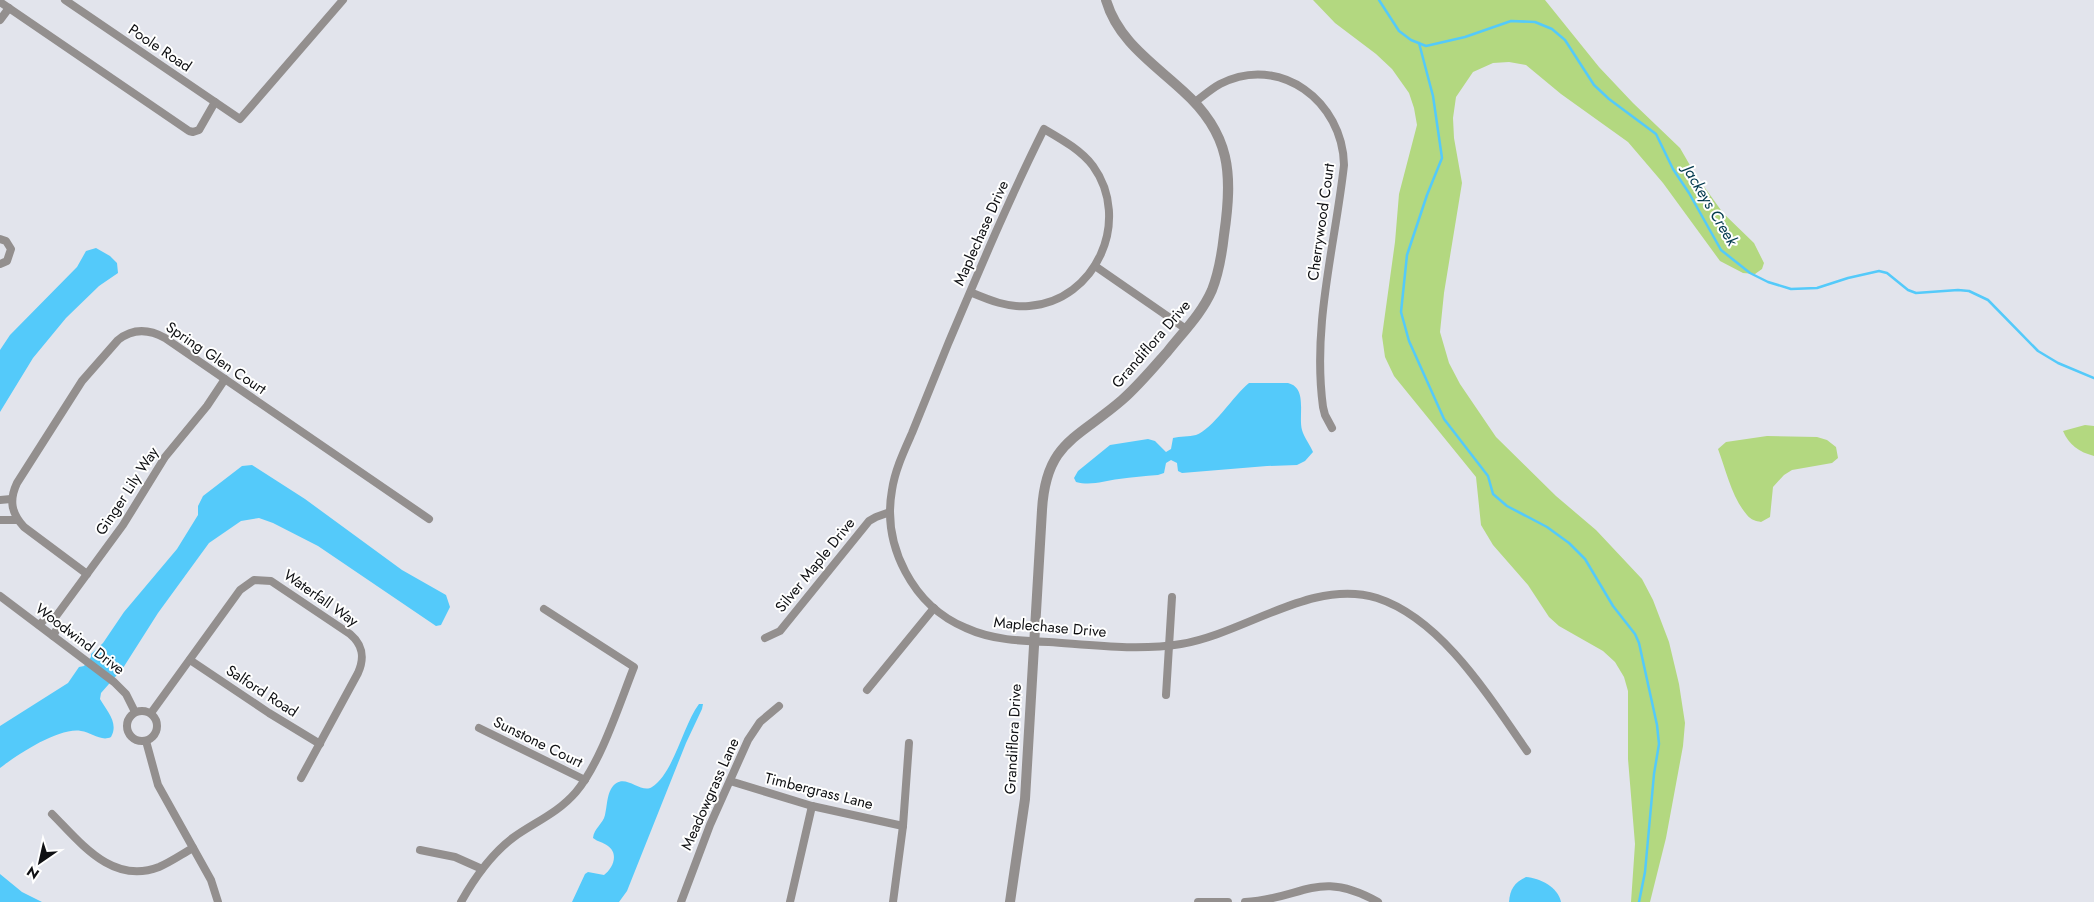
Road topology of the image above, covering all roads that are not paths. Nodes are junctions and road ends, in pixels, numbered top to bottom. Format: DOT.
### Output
graph roads {
  1 [pos="65,0"];
  2 [pos="343,0"];
  3 [pos="1106,0"];
  4 [pos="0,2"];
  5 [pos="9,8"];
  6 [pos="0,20"];
  7 [pos="216,102"];
  8 [pos="1195,102"];
  9 [pos="0,239"];
  10 [pos="0,264"];
  11 [pos="1095,266"];
  12 [pos="970,292"];
  13 [pos="1186,330"];
  14 [pos="225,380"];
  15 [pos="1332,428"];
  16 [pos="11,499"];
  17 [pos="0,500"];
  18 [pos="890,512"];
  19 [pos="429,519"];
  20 [pos="0,520"];
  21 [pos="17,520"];
  22 [pos="87,574"];
  23 [pos="0,596"];
  24 [pos="1172,597"];
  25 [pos="934,608"];
  26 [pos="544,609"];
  27 [pos="54,618"];
  28 [pos="39,625"];
  29 [pos="53,636"];
  30 [pos="765,638"];
  31 [pos="1033,641"];
  32 [pos="1168,646"];
  33 [pos="190,660"];
  34 [pos="867,690"];
  35 [pos="1166,695"];
  36 [pos="779,706"];
  37 [pos="135,712"];
  38 [pos="151,713"];
  39 [pos="479,728"];
  40 [pos="146,741"];
  41 [pos="909,743"];
  42 [pos="320,744"];
  43 [pos="1527,751"];
  44 [pos="301,778"];
  45 [pos="585,780"];
  46 [pos="730,781"];
  47 [pos="812,806"];
  48 [pos="52,814"];
  49 [pos="903,826"];
  50 [pos="193,848"];
  51 [pos="420,850"];
  52 [pos="482,869"];
  53 [pos="218,902"];
  54 [pos="461,902"];
  55 [pos="681,902"];
  56 [pos="790,902"];
  57 [pos="893,902"];
  58 [pos="1010,902"];
  59 [pos="1198,902"];
  60 [pos="1228,902"];
  61 [pos="1245,902"];
  62 [pos="1378,902"];
  1 -- 7 [label="street, Poole Road"];
  2 -- 7 [label="street, Poole Road"];
  3 -- 8 [label="street, Grandiflora Drive"];
  4 -- 5 [label="street"];
  5 -- 6 [label="street"];
  5 -- 7 [label="street"];
  8 -- 13 [label="street, Grandiflora Drive"];
  8 -- 15 [label="street, Cherrywood Court"];
  9 -- 10 [label="street"];
  11 -- 12 [label="street"];
  11 -- 12 [label="street, Maplechase Drive"];
  11 -- 13 [label="street"];
  12 -- 18 [label="street, Maplechase Drive"];
  13 -- 31 [label="street, Grandiflora Drive"];
  14 -- 16 [label="street, Spring Glen Court"];
  14 -- 19 [label="street, Spring Glen Court"];
  14 -- 22 [label="street, Ginger Lily Way"];
  16 -- 17 [label="street"];
  16 -- 21 [label="street"];
  18 -- 25 [label="street, Maplechase Drive"];
  18 -- 30 [label="street, Silver Maple Drive"];
  20 -- 21 [label="street"];
  21 -- 22 [label="street"];
  22 -- 27 [label="street, Ginger Lily Way"];
  23 -- 28 [label="street, Woodwind Drive"];
  24 -- 32 [label="street"];
  25 -- 31 [label="street, Maplechase Drive"];
  25 -- 34 [label="street"];
  26 -- 45 [label="street"];
  27 -- 28 [label="street, Ginger Lily Way"];
  27 -- 29 [label="street"];
  28 -- 29 [label="street, Woodwind Drive"];
  29 -- 37 [label="street, Woodwind Drive"];
  31 -- 32 [label="street, Maplechase Drive"];
  31 -- 58 [label="street, Grandiflora Drive"];
  32 -- 35 [label="street"];
  32 -- 43 [label="street, Maplechase Drive"];
  33 -- 38 [label="street, Waterfall Way"];
  33 -- 42 [label="street, Salford Road"];
  33 -- 42 [label="street, Waterfall Way"];
  36 -- 46 [label="street, Meadowgrass Lane"];
  37 -- 38 [label="street"];
  37 -- 40 [label="street"];
  38 -- 40 [label="street"];
  39 -- 45 [label="street, Sunstone Court"];
  40 -- 50 [label="street"];
  41 -- 49 [label="street"];
  42 -- 44 [label="street, Waterfall Way"];
  45 -- 52 [label="street"];
  46 -- 47 [label="street, Timbergrass Lane"];
  46 -- 55 [label="street, Meadowgrass Lane"];
  47 -- 49 [label="street, Timbergrass Lane"];
  47 -- 56 [label="street"];
  48 -- 50 [label="street"];
  49 -- 57 [label="street"];
  50 -- 53 [label="street"];
  51 -- 52 [label="street"];
  52 -- 54 [label="street"];
  59 -- 60 [label="street"];
  61 -- 62 [label="street"];
}
